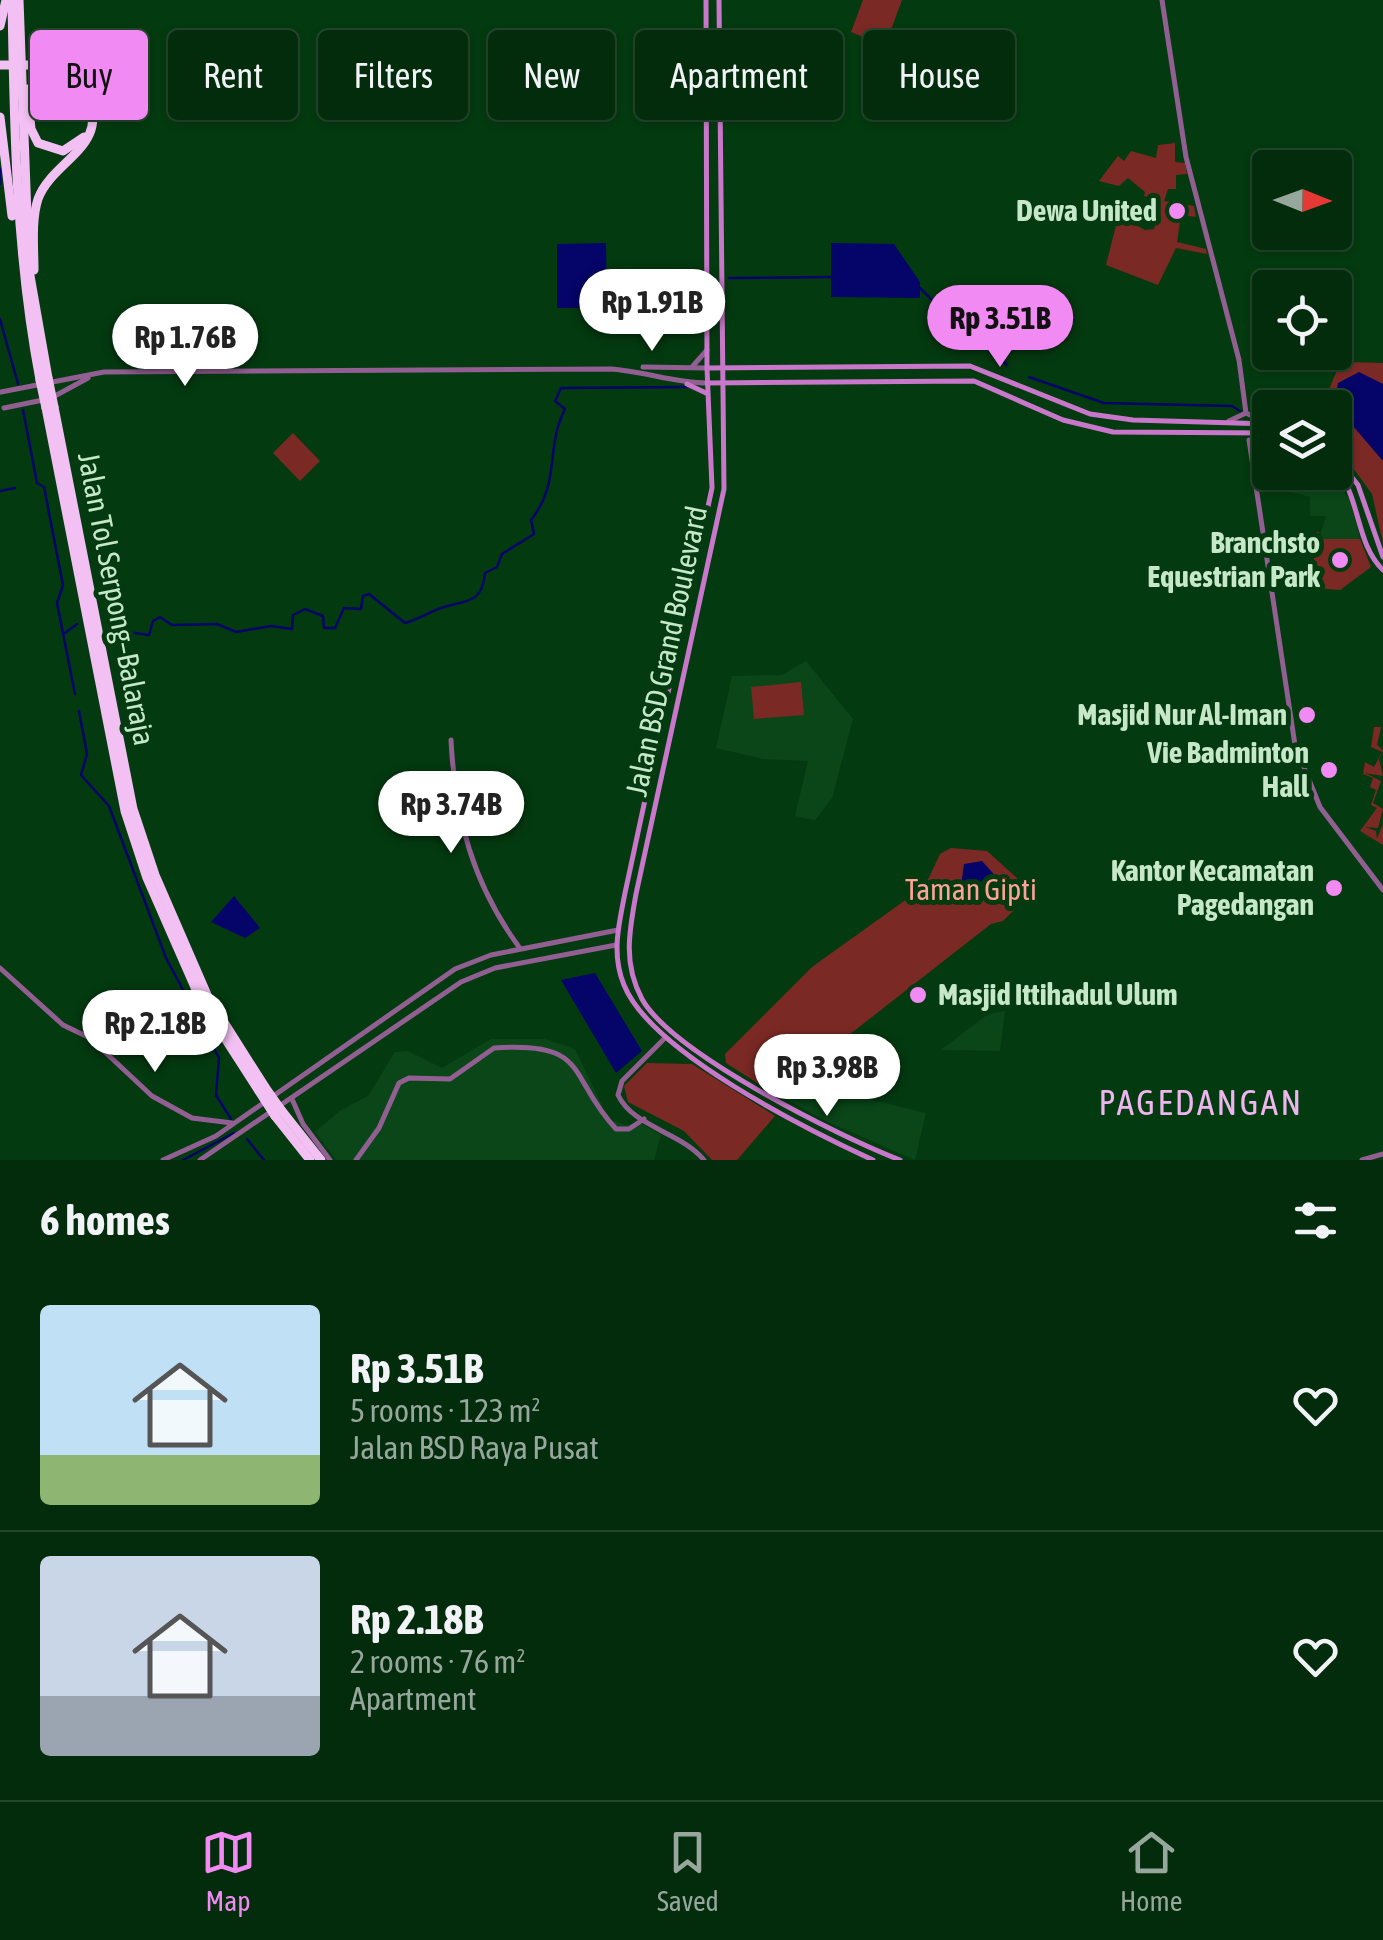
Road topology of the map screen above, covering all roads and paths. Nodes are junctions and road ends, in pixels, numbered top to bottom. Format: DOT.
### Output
graph roads {
  1 [pos="9,0"];
  2 [pos="20,0"];
  3 [pos="706,0"];
  4 [pos="720,0"];
  5 [pos="1162,0"];
  6 [pos="20,16"];
  7 [pos="0,26"];
  8 [pos="706,30"];
  9 [pos="721,30"];
  10 [pos="30,67"];
  11 [pos="0,68"];
  12 [pos="30,102"];
  13 [pos="0,117"];
  14 [pos="32,120"];
  15 [pos="87,120"];
  16 [pos="92,120"];
  17 [pos="706,120"];
  18 [pos="722,120"];
  19 [pos="25,298"];
  20 [pos="36,313"];
  21 [pos="707,350"];
  22 [pos="723,351"];
  23 [pos="738,366"];
  24 [pos="723,367"];
  25 [pos="690,368"];
  26 [pos="706,368"];
  27 [pos="610,369"];
  28 [pos="115,372"];
  29 [pos="44,379"];
  30 [pos="738,381"];
  31 [pos="723,382"];
  32 [pos="707,383"];
  33 [pos="687,384"];
  34 [pos="1,392"];
  35 [pos="708,400"];
  36 [pos="724,400"];
  37 [pos="4,408"];
  38 [pos="1246,413"];
  39 [pos="1252,416"];
  40 [pos="1170,421"];
  41 [pos="1229,421"];
  42 [pos="1252,422"];
  43 [pos="1170,433"];
  44 [pos="1225,433"];
  45 [pos="1252,433"];
  46 [pos="1250,440"];
  47 [pos="1352,477"];
  48 [pos="1351,490"];
  49 [pos="1383,558"];
  50 [pos="1383,570"];
  51 [pos="675,668"];
  52 [pos="687,670"];
  53 [pos="451,740"];
  54 [pos="1383,890"];
  55 [pos="618,930"];
  56 [pos="629,932"];
  57 [pos="616,945"];
  58 [pos="628,946"];
  59 [pos="523,948"];
  60 [pos="500,953"];
  61 [pos="534,960"];
  62 [pos="508,965"];
  63 [pos="0,968"];
  64 [pos="664,1039"];
  65 [pos="337,1048"];
  66 [pos="344,1061"];
  67 [pos="292,1099"];
  68 [pos="279,1114"];
  69 [pos="644,1119"];
  70 [pos="234,1123"];
  71 [pos="1383,1154"];
  72 [pos="168,1159"];
  73 [pos="200,1160"];
  74 [pos="310,1160"];
  75 [pos="320,1160"];
  76 [pos="330,1160"];
  77 [pos="356,1160"];
  78 [pos="704,1160"];
  79 [pos="873,1160"];
  80 [pos="900,1160"];
  81 [pos="1362,1160"];
  1 -- 7 [label="highway"];
  1 -- 19 [label="highway, Jalan Tol Serpong–Balaraja"];
  2 -- 6 [label="highway, Jalan Tol Serpong–Balaraja"];
  3 -- 8 [label="main road, Jalan BSD Grand Boulevard"];
  4 -- 9 [label="main road, Jalan BSD Grand Boulevard"];
  5 -- 38 [label="street"];
  6 -- 12 [label="highway"];
  6 -- 20 [label="highway, Jalan Tol Serpong–Balaraja"];
  10 -- 11 [label="highway, bridge"];
  13 -- 19 [label="highway"];
  14 -- 15 [label="highway"];
  16 -- 20 [label="highway"];
  17 -- 21 [label="main road, Jalan BSD Grand Boulevard"];
  18 -- 22 [label="main road, Jalan BSD Grand Boulevard"];
  19 -- 29 [label="highway, Jalan Tol Serpong–Balaraja"];
  20 -- 29 [label="highway, Jalan Tol Serpong–Balaraja"];
  21 -- 25 [label="street"];
  21 -- 26 [label="main road, Jalan BSD Grand Boulevard"];
  22 -- 23 [label="main road"];
  22 -- 24 [label="main road, Jalan BSD Grand Boulevard"];
  23 -- 24 [label="main road"];
  23 -- 40 [label="main road"];
  24 -- 26 [label="main road"];
  24 -- 31 [label="main road, Jalan BSD Grand Boulevard"];
  25 -- 26 [label="street"];
  25 -- 27 [label="street"];
  26 -- 32 [label="main road, Jalan BSD Grand Boulevard"];
  27 -- 28 [label="street"];
  27 -- 33 [label="street"];
  28 -- 34 [label="street"];
  28 -- 37 [label="street"];
  29 -- 68 [label="highway, Jalan Tol Serpong–Balaraja, bridge"];
  30 -- 31 [label="main road"];
  30 -- 36 [label="main road"];
  30 -- 43 [label="main road"];
  31 -- 32 [label="main road"];
  31 -- 36 [label="main road, Jalan BSD Grand Boulevard"];
  32 -- 33 [label="street"];
  32 -- 35 [label="main road, Jalan BSD Grand Boulevard"];
  33 -- 35 [label="main road"];
  35 -- 51 [label="main road, Jalan BSD Grand Boulevard"];
  36 -- 52 [label="main road, Jalan BSD Grand Boulevard"];
  38 -- 39 [label="street"];
  38 -- 41 [label="street"];
  40 -- 41 [label="main road"];
  40 -- 43 [label="main road"];
  41 -- 42 [label="main road"];
  43 -- 44 [label="main road"];
  44 -- 45 [label="main road"];
  44 -- 46 [label="street"];
  46 -- 54 [label="street"];
  47 -- 49 [label="main road"];
  48 -- 50 [label="main road"];
  51 -- 52 [label="main road"];
  51 -- 55 [label="main road, Jalan BSD Grand Boulevard"];
  52 -- 56 [label="main road, Jalan BSD Grand Boulevard"];
  53 -- 59 [label="street"];
  55 -- 56 [label="main road"];
  55 -- 57 [label="main road, Jalan BSD Grand Boulevard"];
  55 -- 59 [label="street"];
  56 -- 58 [label="main road, Jalan BSD Grand Boulevard"];
  57 -- 58 [label="main road"];
  57 -- 61 [label="street"];
  57 -- 64 [label="main road, Jalan BSD Grand Boulevard"];
  58 -- 80 [label="main road, Jalan BSD Grand Boulevard"];
  59 -- 60 [label="street"];
  59 -- 61 [label="street"];
  60 -- 62 [label="street"];
  60 -- 65 [label="street"];
  61 -- 62 [label="street"];
  62 -- 66 [label="street"];
  63 -- 70 [label="street"];
  64 -- 69 [label="street"];
  64 -- 79 [label="main road, Jalan BSD Grand Boulevard"];
  65 -- 66 [label="street"];
  65 -- 70 [label="street"];
  66 -- 67 [label="street"];
  67 -- 73 [label="street"];
  67 -- 76 [label="street"];
  68 -- 74 [label="highway, Jalan Tol Serpong–Balaraja"];
  68 -- 75 [label="highway, Jalan Tol Serpong–Balaraja"];
  69 -- 77 [label="street"];
  69 -- 78 [label="street"];
  70 -- 72 [label="street"];
  71 -- 81 [label="street"];
}
